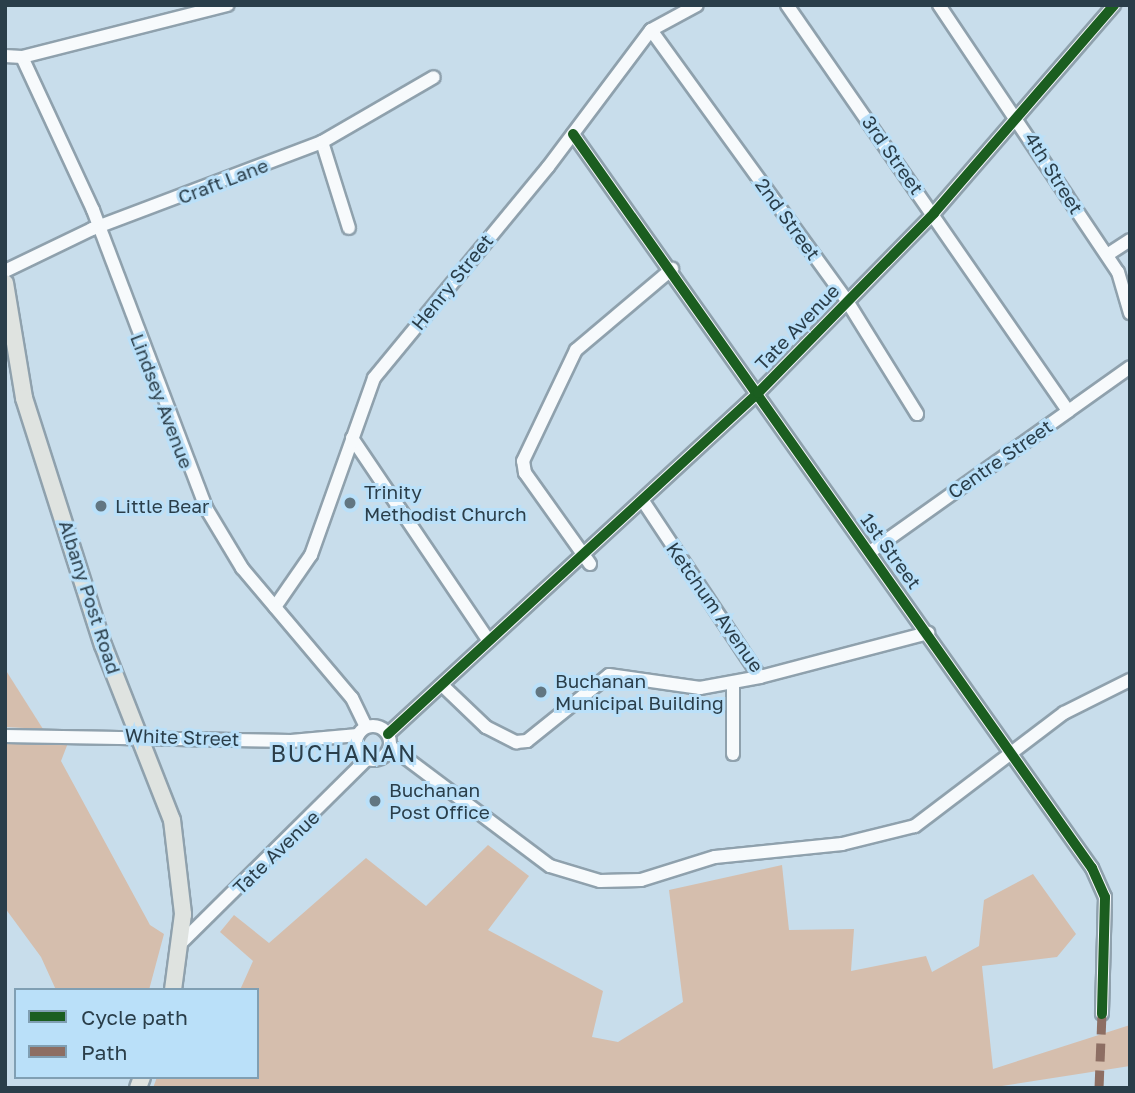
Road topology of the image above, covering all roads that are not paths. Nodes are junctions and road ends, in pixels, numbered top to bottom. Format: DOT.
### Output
graph roads {
  1 [pos="228,5"];
  2 [pos="697,5"];
  3 [pos="787,5"];
  4 [pos="939,5"];
  5 [pos="1114,5"];
  6 [pos="651,30"];
  7 [pos="5,56"];
  8 [pos="22,57"];
  9 [pos="434,77"];
  10 [pos="1018,117"];
  11 [pos="573,134"];
  12 [pos="322,142"];
  13 [pos="934,213"];
  14 [pos="101,228"];
  15 [pos="349,228"];
  16 [pos="1130,240"];
  17 [pos="1107,255"];
  18 [pos="672,269"];
  19 [pos="5,271"];
  20 [pos="5,283"];
  21 [pos="847,301"];
  22 [pos="1130,313"];
  23 [pos="1130,367"];
  24 [pos="758,393"];
  25 [pos="1068,411"];
  26 [pos="918,414"];
  27 [pos="352,438"];
  28 [pos="643,501"];
  29 [pos="870,552"];
  30 [pos="586,559"];
  31 [pos="275,607"];
  32 [pos="928,633"];
  33 [pos="488,640"];
  34 [pos="760,677"];
  35 [pos="1130,680"];
  36 [pos="442,685"];
  37 [pos="733,686"];
  38 [pos="362,731"];
  39 [pos="5,736"];
  40 [pos="143,736"];
  41 [pos="389,740"];
  42 [pos="1013,753"];
  43 [pos="733,754"];
  44 [pos="367,759"];
  45 [pos="182,942"];
  46 [pos="173,988"];
  47 [pos="1102,1014"];
  1 -- 8 [label="street"];
  2 -- 6 [label="street, Henry Street"];
  3 -- 13 [label="street, 3rd Street"];
  4 -- 10 [label="street, 4th Street"];
  5 -- 10 [label="street, Tate Avenue"];
  6 -- 11 [label="street, Henry Street"];
  6 -- 21 [label="street, 2nd Street"];
  7 -- 8 [label="street"];
  8 -- 14 [label="street, Lindsey Avenue"];
  9 -- 12 [label="street, Craft Lane"];
  10 -- 13 [label="street, Tate Avenue"];
  10 -- 17 [label="street, 4th Street"];
  11 -- 18 [label="street, 1st Street"];
  11 -- 27 [label="street, Henry Street"];
  12 -- 14 [label="street, Craft Lane"];
  12 -- 15 [label="street"];
  13 -- 21 [label="street, Tate Avenue"];
  13 -- 25 [label="street, 3rd Street"];
  14 -- 19 [label="street, Craft Lane"];
  14 -- 31 [label="street, Lindsey Avenue"];
  16 -- 17 [label="street"];
  17 -- 22 [label="street, 4th Street"];
  18 -- 24 [label="street, 1st Street"];
  18 -- 30 [label="street"];
  20 -- 40 [label="main road, Albany Post Road"];
  21 -- 24 [label="street, Tate Avenue"];
  21 -- 26 [label="street, 2nd Street"];
  23 -- 25 [label="street, Centre Street"];
  24 -- 28 [label="street, Tate Avenue"];
  24 -- 29 [label="street, 1st Street"];
  25 -- 29 [label="street, Centre Street"];
  27 -- 31 [label="street, Henry Street"];
  27 -- 33 [label="street"];
  28 -- 30 [label="street, Tate Avenue"];
  28 -- 34 [label="street, Ketchum Avenue"];
  29 -- 32 [label="street, 1st Street"];
  30 -- 33 [label="street, Tate Avenue"];
  31 -- 38 [label="street, Lindsey Avenue"];
  32 -- 34 [label="street, Ketchum Avenue"];
  32 -- 42 [label="street, 1st Street"];
  33 -- 36 [label="street, Tate Avenue"];
  34 -- 37 [label="street"];
  35 -- 42 [label="street"];
  36 -- 37 [label="street"];
  36 -- 41 [label="street, Tate Avenue"];
  37 -- 43 [label="street"];
  38 -- 40 [label="street, White Street"];
  38 -- 41 [label="street"];
  38 -- 44 [label="street, Lindsey Avenue"];
  39 -- 40 [label="street, White Street"];
  40 -- 45 [label="main road, Albany Post Road"];
  41 -- 42 [label="street"];
  41 -- 44 [label="street, Tate Avenue"];
  42 -- 47 [label="street, 1st Street"];
  44 -- 45 [label="street, Tate Avenue"];
  45 -- 46 [label="main road, Albany Post Road"];
}
